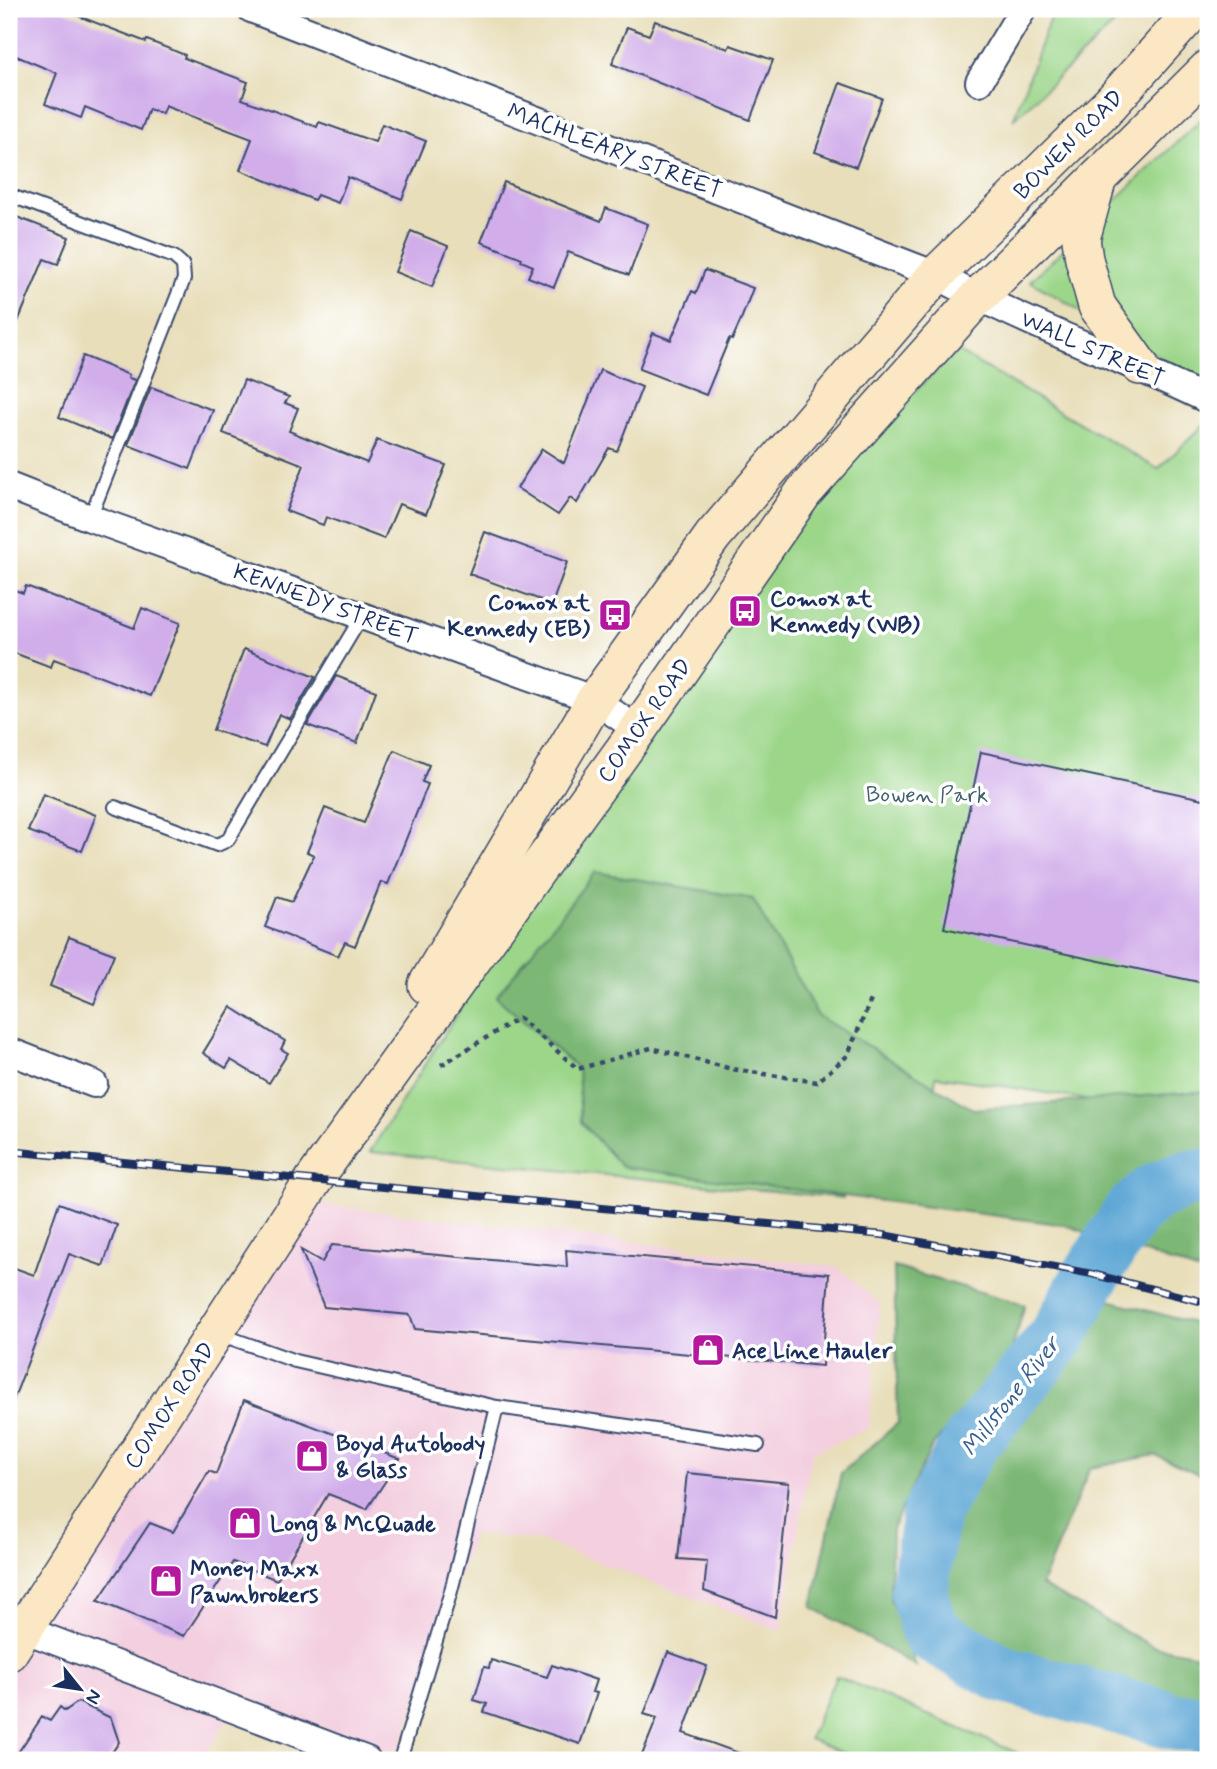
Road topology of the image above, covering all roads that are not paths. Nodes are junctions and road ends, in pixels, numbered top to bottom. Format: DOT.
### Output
graph roads {
  1 [pos="251,9"];
  2 [pos="1023,9"];
  3 [pos="1195,9"];
  4 [pos="1208,69"];
  5 [pos="979,82"];
  6 [pos="1099,177"];
  7 [pos="9,195"];
  8 [pos="936,275"];
  9 [pos="977,298"];
  10 [pos="1140,366"];
  11 [pos="1208,400"];
  12 [pos="9,486"];
  13 [pos="90,518"];
  14 [pos="362,616"];
  15 [pos="595,700"];
  16 [pos="638,730"];
  17 [pos="115,807"];
  18 [pos="9,1051"];
  19 [pos="94,1084"];
  20 [pos="330,1157"];
  21 [pos="216,1333"];
  22 [pos="497,1407"];
  23 [pos="758,1445"];
  24 [pos="14,1635"];
  25 [pos="367,1760"];
  26 [pos="400,1760"];
  1 -- 8 [label="street, MACHLEARY STREET"];
  2 -- 5 [label="street"];
  3 -- 8 [label="main road, BOWEN ROAD"];
  4 -- 6 [label="main road, BOWEN ROAD"];
  6 -- 9 [label="main road, BOWEN ROAD"];
  6 -- 10 [label="main road"];
  7 -- 13 [label="lane"];
  8 -- 9 [label="street, MACHLEARY STREET"];
  8 -- 15 [label="main road, COMOX ROAD"];
  9 -- 10 [label="street, WALL STREET"];
  9 -- 16 [label="main road, COMOX ROAD"];
  10 -- 11 [label="street, WALL STREET"];
  12 -- 13 [label="street, KENNEDY STREET"];
  13 -- 14 [label="street, KENNEDY STREET"];
  14 -- 15 [label="street, KENNEDY STREET"];
  14 -- 17 [label="lane"];
  15 -- 16 [label="street, KENNEDY STREET"];
  15 -- 20 [label="main road, COMOX ROAD"];
  16 -- 20 [label="main road, COMOX ROAD"];
  18 -- 19 [label="street"];
  20 -- 21 [label="main road, COMOX ROAD"];
  21 -- 22 [label="lane"];
  21 -- 24 [label="main road, COMOX ROAD"];
  22 -- 23 [label="lane"];
  22 -- 26 [label="lane"];
  24 -- 25 [label="street"];
}
